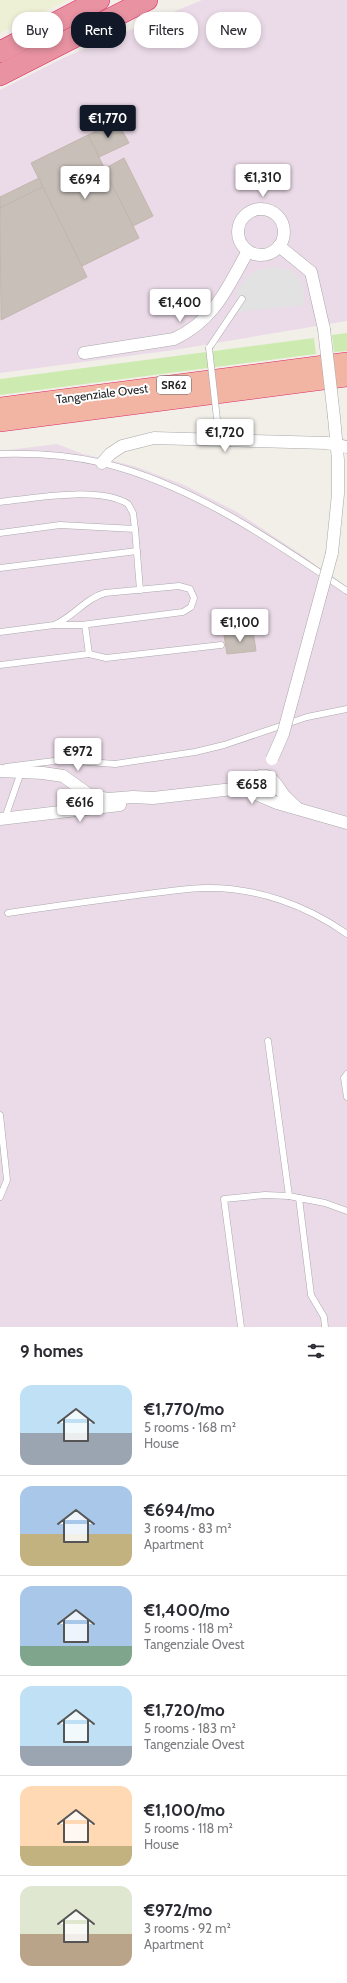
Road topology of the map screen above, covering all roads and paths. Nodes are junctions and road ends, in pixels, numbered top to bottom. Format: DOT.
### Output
graph roads {
  1 [pos="99,0"];
  2 [pos="147,0"];
  3 [pos="0,52"];
  4 [pos="0,75"];
  5 [pos="279,246"];
  6 [pos="248,251"];
  7 [pos="242,299"];
  8 [pos="84,353"];
  9 [pos="347,362"];
  10 [pos="347,377"];
  11 [pos="0,407"];
  12 [pos="0,422"];
  13 [pos="218,440"];
  14 [pos="342,446"];
  15 [pos="0,454"];
  16 [pos="102,463"];
  17 [pos="0,502"];
  18 [pos="135,529"];
  19 [pos="0,533"];
  20 [pos="137,551"];
  21 [pos="0,568"];
  22 [pos="140,590"];
  23 [pos="347,591"];
  24 [pos="54,625"];
  25 [pos="85,625"];
  26 [pos="0,632"];
  27 [pos="220,644"];
  28 [pos="89,654"];
  29 [pos="0,665"];
  30 [pos="347,709"];
  31 [pos="0,767"];
  32 [pos="22,768"];
  33 [pos="0,771"];
  34 [pos="254,778"];
  35 [pos="231,788"];
  36 [pos="153,798"];
  37 [pos="283,801"];
  38 [pos="2,819"];
  39 [pos="347,823"];
  40 [pos="8,913"];
  41 [pos="347,934"];
  42 [pos="268,1040"];
  43 [pos="347,1074"];
  44 [pos="347,1097"];
  45 [pos="0,1115"];
  46 [pos="289,1196"];
  47 [pos="0,1197"];
  48 [pos="299,1198"];
  49 [pos="347,1211"];
  50 [pos="241,1327"];
  51 [pos="325,1327"];
  1 -- 3 [label="highway"];
  2 -- 4 [label="highway"];
  5 -- 6 [label="street"];
  5 -- 6 [label="street"];
  5 -- 14 [label="street, bridge"];
  6 -- 8 [label="street"];
  7 -- 13 [label="lane, bridge"];
  9 -- 11 [label="highway, Tangenziale Ovest / SR62"];
  10 -- 12 [label="highway, Tangenziale Ovest / SR62"];
  13 -- 14 [label="street"];
  13 -- 16 [label="street"];
  14 -- 34 [label="street, bridge"];
  15 -- 16 [label="lane"];
  16 -- 23 [label="lane"];
  17 -- 18 [label="lane"];
  18 -- 19 [label="lane"];
  18 -- 20 [label="lane"];
  20 -- 21 [label="lane"];
  20 -- 22 [label="lane"];
  22 -- 24 [label="lane"];
  22 -- 25 [label="lane"];
  24 -- 25 [label="lane"];
  24 -- 26 [label="lane"];
  25 -- 28 [label="lane"];
  27 -- 28 [label="lane"];
  28 -- 29 [label="lane"];
  30 -- 32 [label="lane"];
  31 -- 32 [label="lane"];
  32 -- 33 [label="street"];
  32 -- 36 [label="street"];
  32 -- 38 [label="lane"];
  34 -- 35 [label="street"];
  34 -- 37 [label="street"];
  35 -- 36 [label="street"];
  35 -- 37 [label="street"];
  36 -- 38 [label="street"];
  37 -- 39 [label="street"];
  40 -- 41 [label="lane"];
  42 -- 46 [label="lane"];
  43 -- 44 [label="lane"];
  45 -- 47 [label="lane"];
  46 -- 48 [label="lane"];
  46 -- 50 [label="lane"];
  48 -- 49 [label="lane"];
  48 -- 51 [label="lane"];
}
